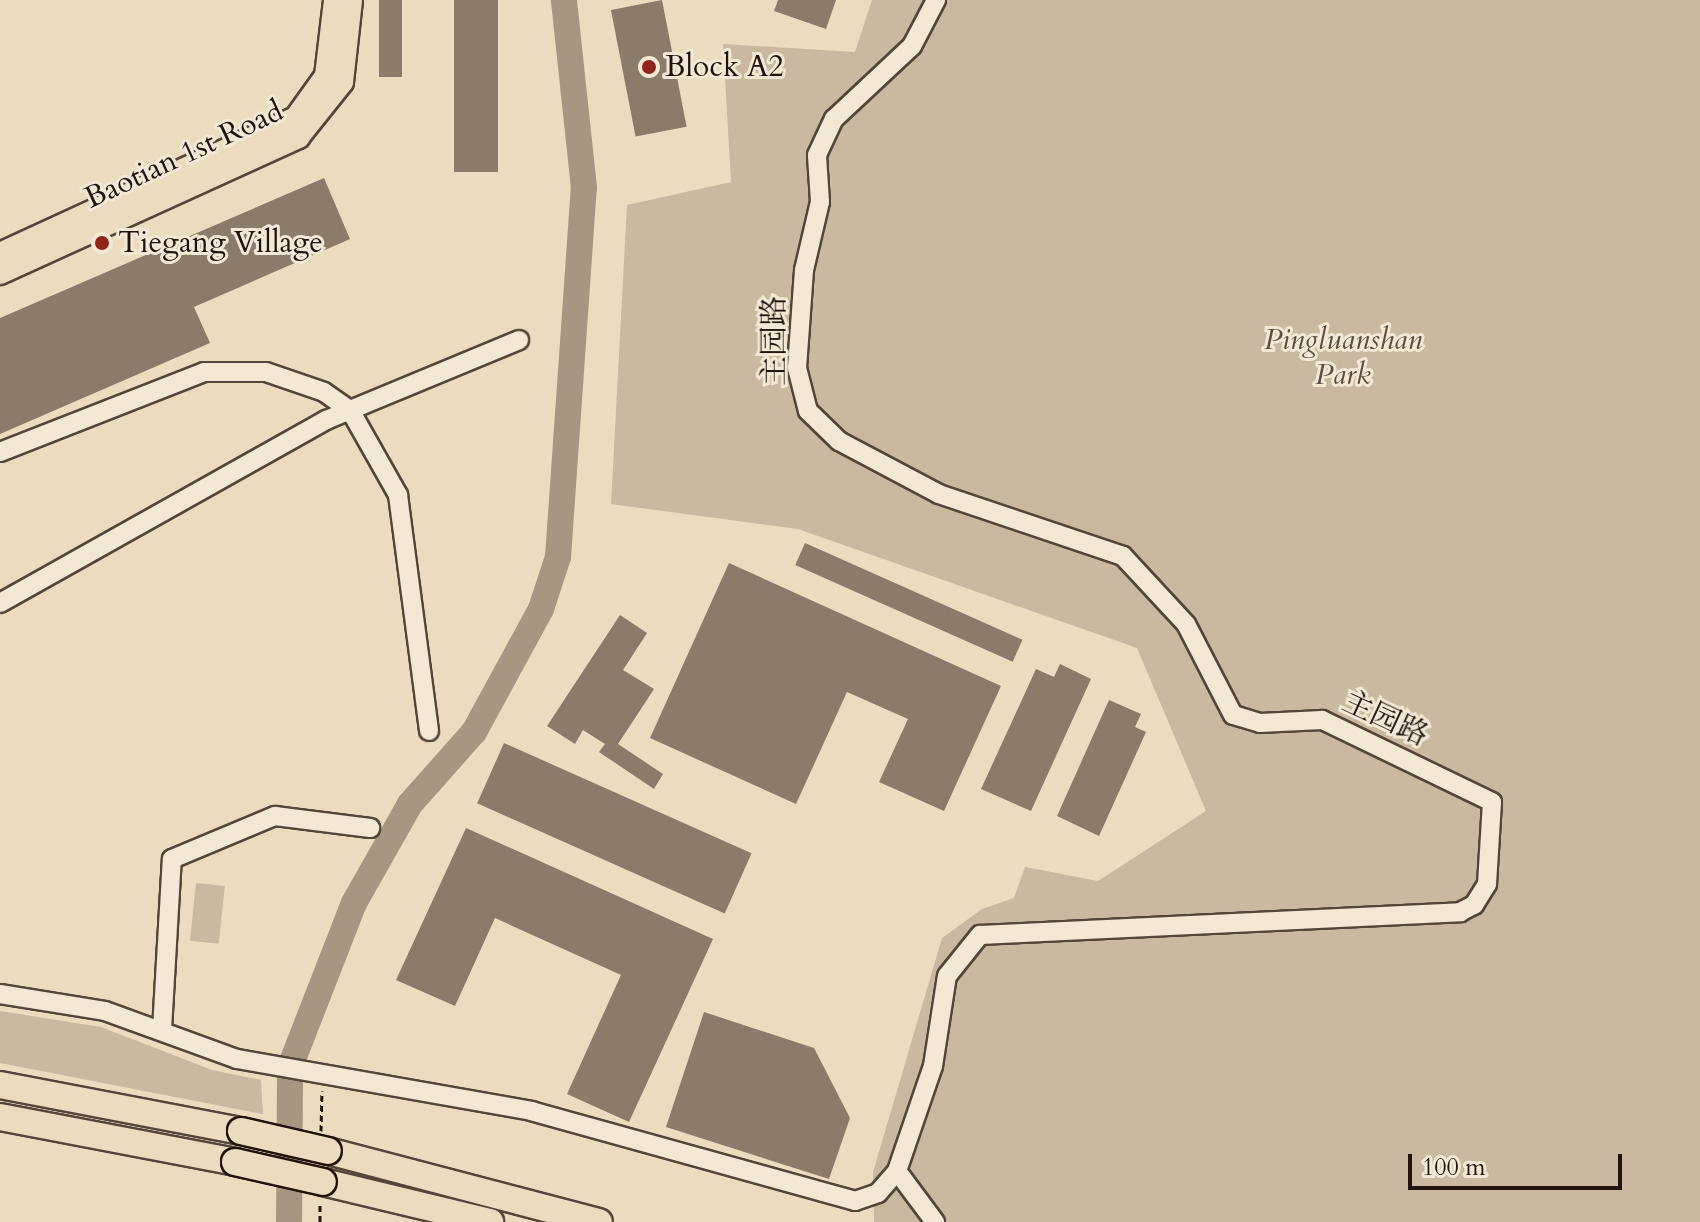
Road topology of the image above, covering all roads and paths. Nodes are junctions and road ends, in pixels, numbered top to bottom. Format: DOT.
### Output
graph roads {
  1 [pos="335,0"];
  2 [pos="351,0"];
  3 [pos="936,0"];
  4 [pos="0,254"];
  5 [pos="0,273"];
  6 [pos="519,340"];
  7 [pos="350,410"];
  8 [pos="0,452"];
  9 [pos="0,603"];
  10 [pos="429,731"];
  11 [pos="370,828"];
  12 [pos="0,994"];
  13 [pos="162,1030"];
  14 [pos="0,1085"];
  15 [pos="0,1117"];
  16 [pos="897,1171"];
  17 [pos="490,1222"];
  18 [pos="599,1222"];
  19 [pos="935,1222"];
  1 -- 4 [label="main road, Baotian 1st Road"];
  2 -- 5 [label="main road, Baotian 1st Road"];
  3 -- 16 [label="street, 主园路"];
  6 -- 7 [label="street"];
  7 -- 8 [label="street"];
  7 -- 9 [label="street"];
  7 -- 10 [label="street"];
  11 -- 13 [label="street"];
  12 -- 13 [label="street"];
  13 -- 16 [label="street"];
  14 -- 18 [label="highway, bridge"];
  15 -- 17 [label="highway, bridge"];
  16 -- 19 [label="street"];
}
